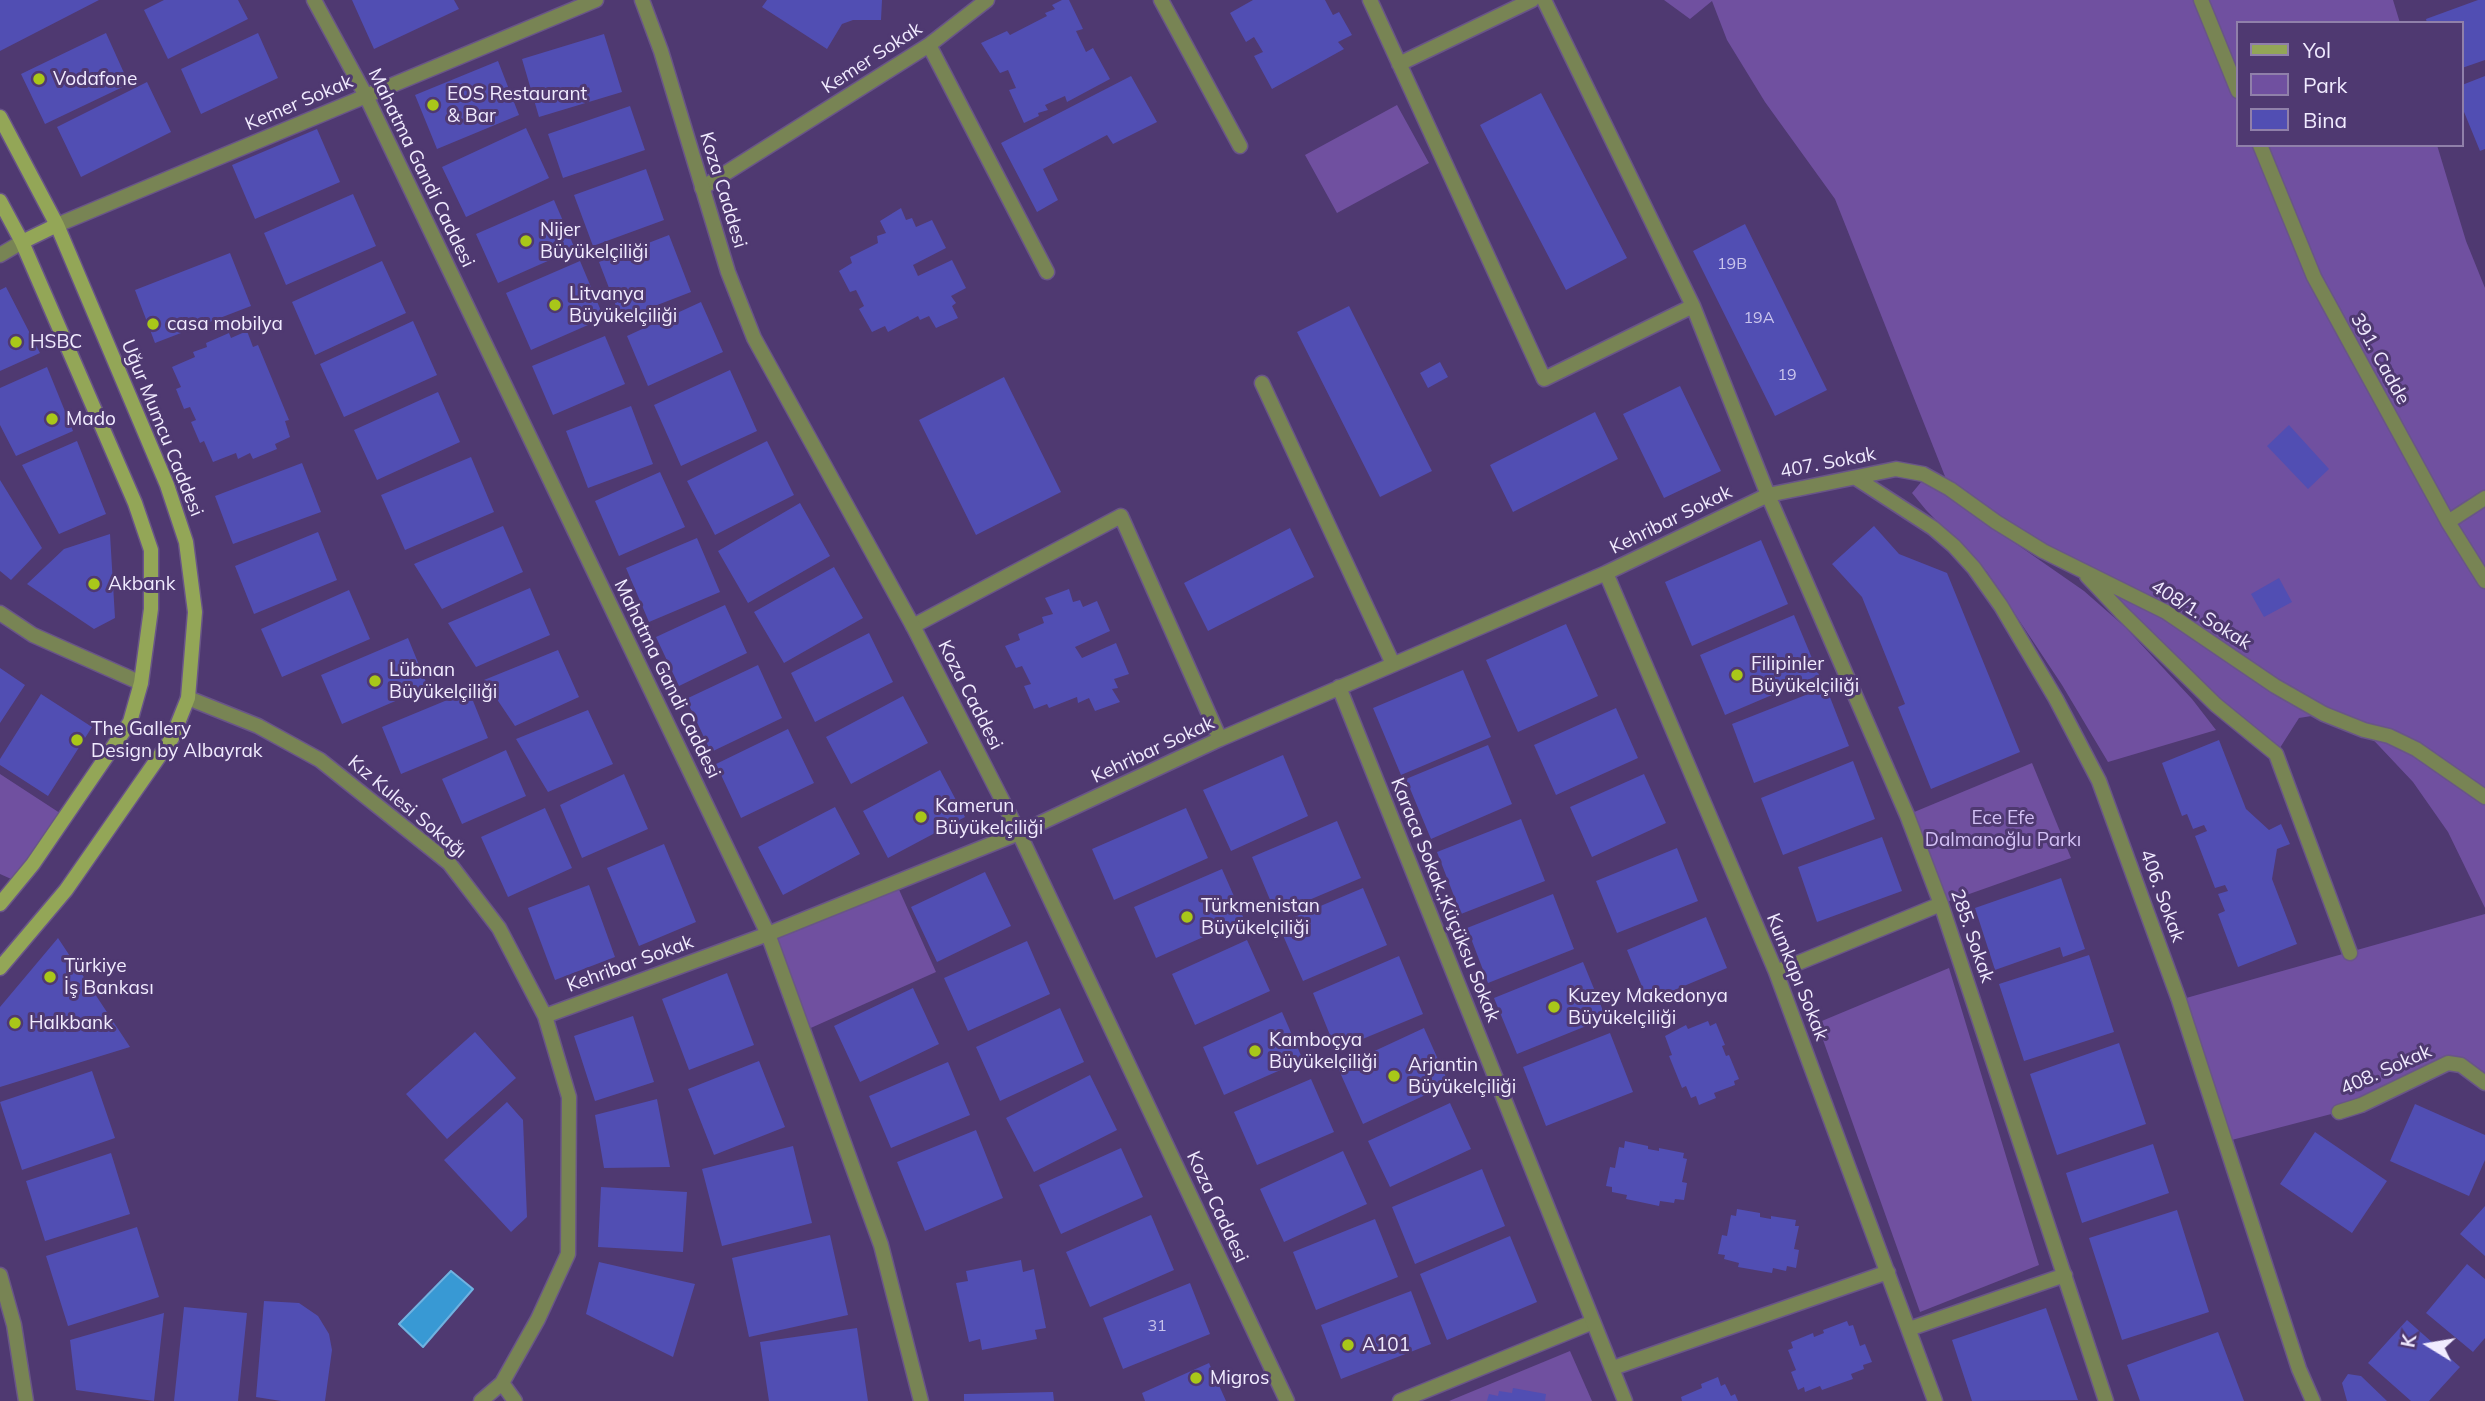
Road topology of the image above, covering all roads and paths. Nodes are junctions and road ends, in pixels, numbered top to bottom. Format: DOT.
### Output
graph roads {
  1 [pos="314,0"];
  2 [pos="596,0"];
  3 [pos="642,0"];
  4 [pos="987,0"];
  5 [pos="1161,0"];
  6 [pos="1370,0"];
  7 [pos="1532,0"];
  8 [pos="1544,0"];
  9 [pos="2201,0"];
  10 [pos="929,46"];
  11 [pos="1399,64"];
  12 [pos="2236,86"];
  13 [pos="366,96"];
  14 [pos="0,117"];
  15 [pos="1240,146"];
  16 [pos="2261,147"];
  17 [pos="702,188"];
  18 [pos="0,201"];
  19 [pos="57,225"];
  20 [pos="22,242"];
  21 [pos="0,255"];
  22 [pos="1046,272"];
  23 [pos="1693,306"];
  24 [pos="1262,383"];
  25 [pos="1896,469"];
  26 [pos="1856,478"];
  27 [pos="1768,495"];
  28 [pos="2485,498"];
  29 [pos="2448,522"];
  30 [pos="2082,570"];
  31 [pos="1606,573"];
  32 [pos="2485,581"];
  33 [pos="0,613"];
  34 [pos="913,626"];
  35 [pos="1393,664"];
  36 [pos="141,683"];
  37 [pos="1339,687"];
  38 [pos="188,698"];
  39 [pos="1220,739"];
  40 [pos="2485,797"];
  41 [pos="1019,833"];
  42 [pos="0,904"];
  43 [pos="1941,904"];
  44 [pos="768,934"];
  45 [pos="2350,953"];
  46 [pos="0,968"];
  47 [pos="1776,972"];
  48 [pos="545,1016"];
  49 [pos="2485,1083"];
  50 [pos="2339,1112"];
  51 [pos="1888,1272"];
  52 [pos="0,1275"];
  53 [pos="2065,1275"];
  54 [pos="1593,1322"];
  55 [pos="1909,1329"];
  56 [pos="1613,1368"];
  57 [pos="502,1384"];
  58 [pos="26,1401"];
  59 [pos="481,1401"];
  60 [pos="515,1401"];
  61 [pos="921,1401"];
  62 [pos="1287,1401"];
  63 [pos="1400,1401"];
  64 [pos="1625,1401"];
  65 [pos="1935,1401"];
  66 [pos="2106,1401"];
  67 [pos="2313,1401"];
  1 -- 13 [label="street, Mahatma Gandi Caddesi"];
  2 -- 13 [label="street, Kemer Sokak"];
  3 -- 17 [label="street, Koza Caddesi"];
  4 -- 10 [label="street, Kemer Sokak"];
  5 -- 15 [label="street"];
  6 -- 11 [label="street"];
  7 -- 11 [label="street"];
  8 -- 23 [label="street, 285. Sokak"];
  9 -- 12 [label="street"];
  10 -- 17 [label="street, Kemer Sokak"];
  10 -- 22 [label="street"];
  11 -- 23 [label="street"];
  13 -- 19 [label="street, Kemer Sokak"];
  13 -- 44 [label="street, Mahatma Gandi Caddesi"];
  14 -- 19 [label="main road, Uğur Mumcu Caddesi"];
  16 -- 29 [label="street, 391. Cadde"];
  17 -- 34 [label="street, Koza Caddesi"];
  18 -- 20 [label="main road"];
  19 -- 20 [label="main road"];
  19 -- 38 [label="main road, Uğur Mumcu Caddesi"];
  20 -- 21 [label="street"];
  20 -- 36 [label="main road"];
  23 -- 27 [label="street, 285. Sokak"];
  24 -- 35 [label="street"];
  25 -- 26 [label="street, 407. Sokak"];
  25 -- 30 [label="street, 408/1. Sokak"];
  26 -- 27 [label="street, 407. Sokak"];
  26 -- 67 [label="street, 406. Sokak"];
  27 -- 31 [label="street, Kehribar Sokak"];
  27 -- 43 [label="street, 285. Sokak"];
  28 -- 29 [label="street"];
  29 -- 32 [label="street, 391. Cadde"];
  30 -- 40 [label="street, 408/1. Sokak"];
  30 -- 45 [label="street"];
  31 -- 35 [label="street, Kehribar Sokak"];
  31 -- 47 [label="street, Kumkapı Sokak"];
  33 -- 36 [label="street"];
  34 -- 39 [label="street"];
  34 -- 41 [label="street, Koza Caddesi"];
  35 -- 37 [label="street, Kehribar Sokak"];
  36 -- 42 [label="main road"];
  37 -- 39 [label="street, Kehribar Sokak"];
  37 -- 54 [label="street, Karaca Sokak.;Küçüksu Sokak"];
  38 -- 46 [label="main road, Uğur Mumcu Caddesi"];
  38 -- 48 [label="street, Kız Kulesi Sokağı"];
  39 -- 41 [label="street, Kehribar Sokak"];
  41 -- 44 [label="street, Kehribar Sokak"];
  41 -- 62 [label="street, Koza Caddesi"];
  43 -- 47 [label="street"];
  43 -- 53 [label="street, 285. Sokak"];
  44 -- 48 [label="street, Kehribar Sokak"];
  44 -- 61 [label="street, Mahatma Gandi Caddesi"];
  47 -- 51 [label="street, Kumkapı Sokak"];
  48 -- 57 [label="street, Kız Kulesi Sokağı"];
  49 -- 50 [label="street, 408. Sokak"];
  51 -- 55 [label="street, Kumkapı Sokak"];
  51 -- 56 [label="street"];
  52 -- 58 [label="street"];
  53 -- 55 [label="street"];
  53 -- 66 [label="street, 285. Sokak"];
  54 -- 56 [label="street, Karaca Sokak.;Küçüksu Sokak"];
  54 -- 63 [label="street"];
  55 -- 65 [label="street, Kumkapı Sokak"];
  56 -- 64 [label="street, Karaca Sokak.;Küçüksu Sokak"];
  57 -- 59 [label="street, Kız Kulesi Sokağı"];
  57 -- 60 [label="street"];
}
